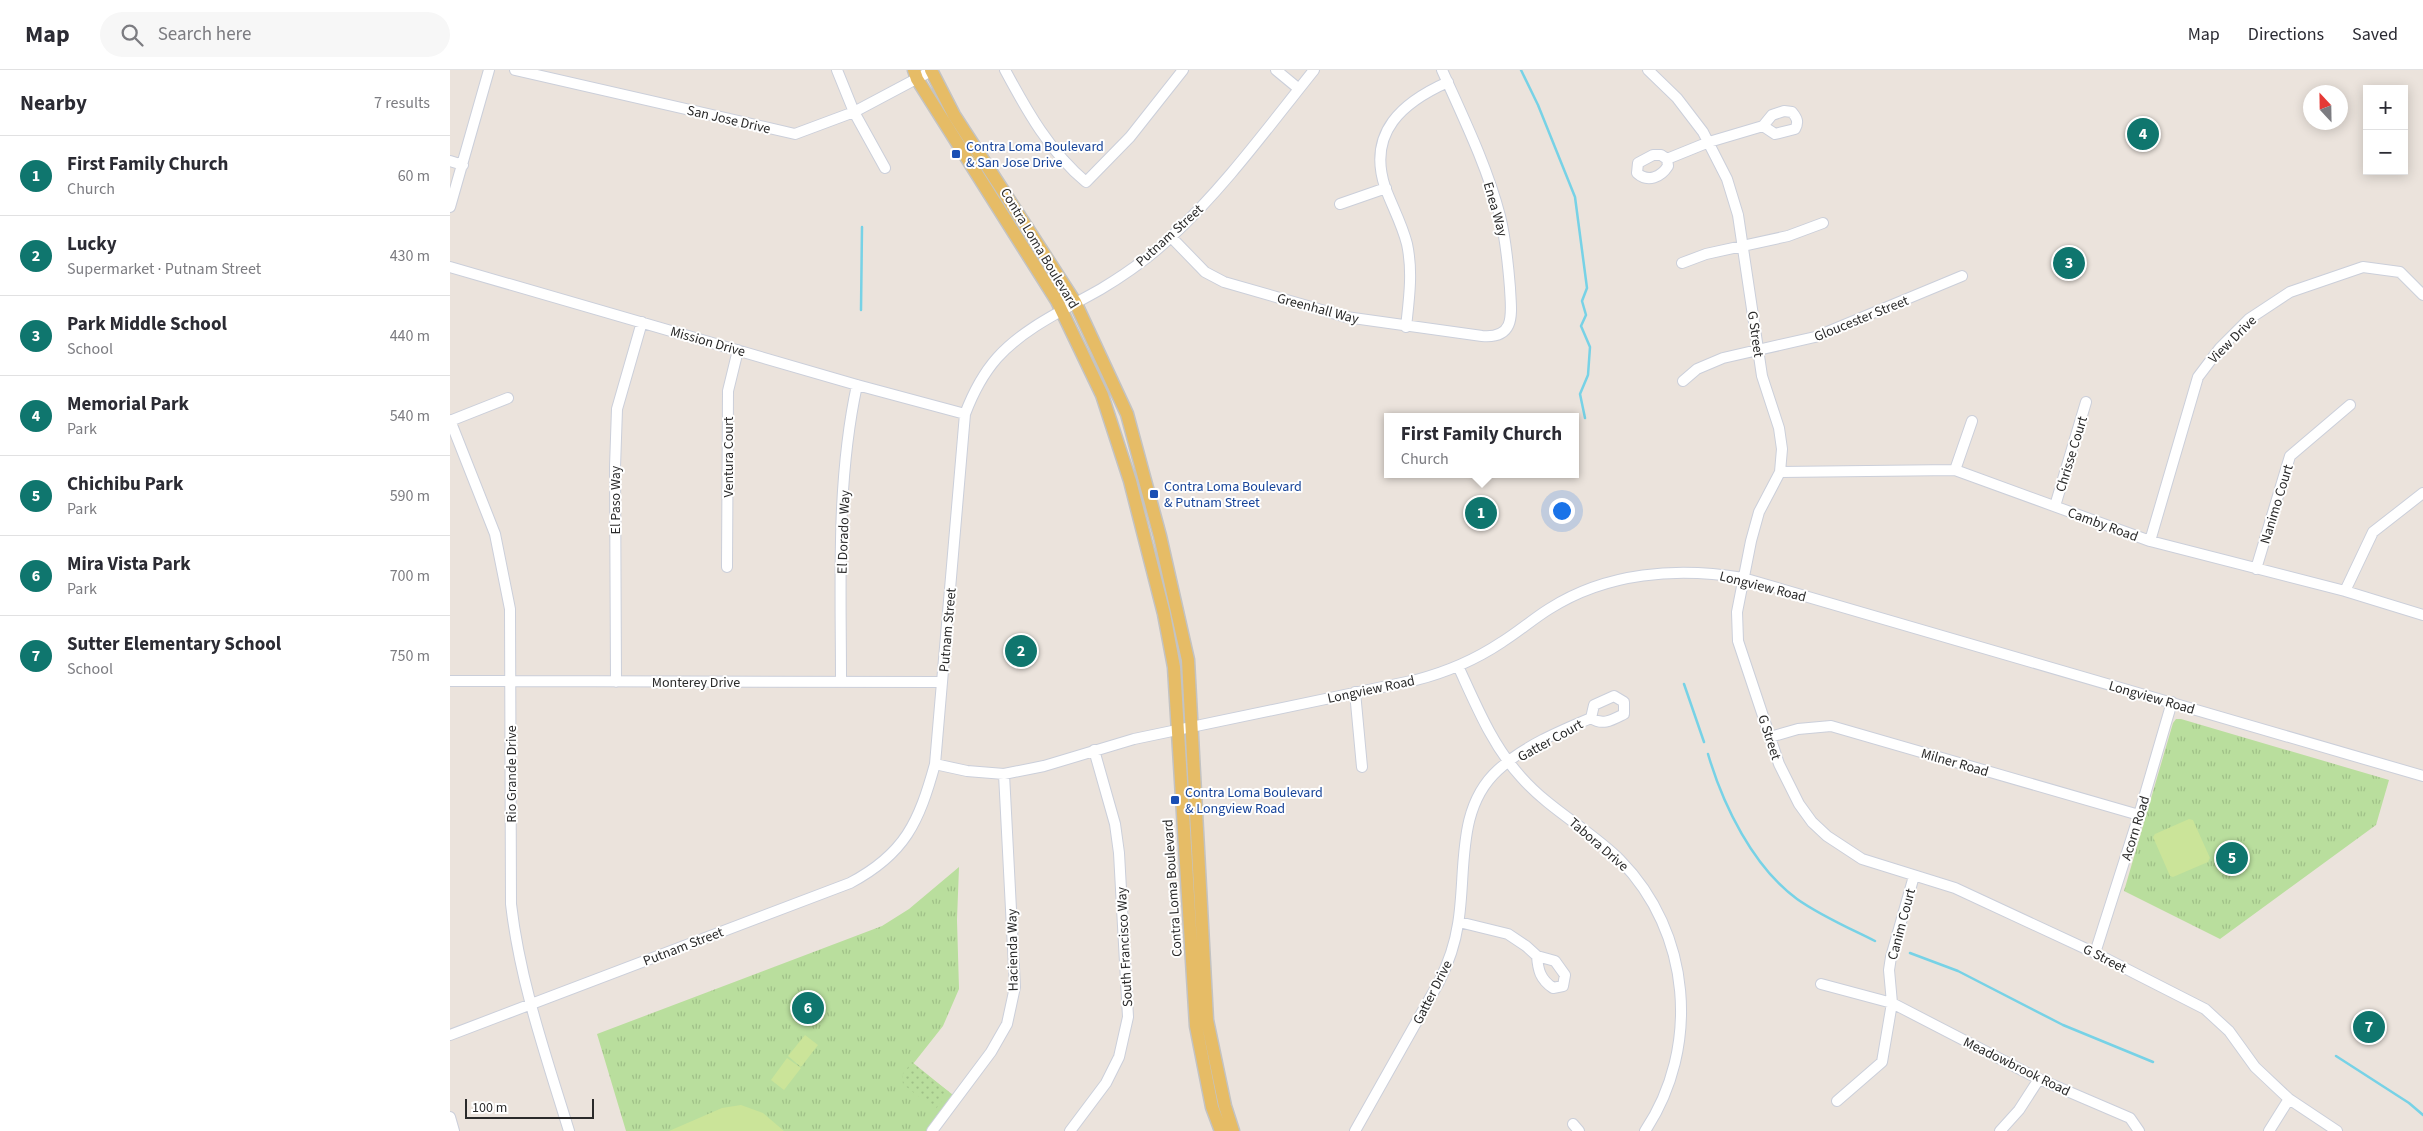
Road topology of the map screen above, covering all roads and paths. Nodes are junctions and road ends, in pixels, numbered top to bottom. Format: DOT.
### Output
graph roads {
  1 [pos="489,70"];
  2 [pos="515,70"];
  3 [pos="837,70"];
  4 [pos="932,70"];
  5 [pos="1005,70"];
  6 [pos="1183,70"];
  7 [pos="1276,70"];
  8 [pos="1314,70"];
  9 [pos="1442,70"];
  10 [pos="1650,71"];
  11 [pos="916,74"];
  12 [pos="1448,82"];
  13 [pos="1299,89"];
  14 [pos="854,112"];
  15 [pos="1764,126"];
  16 [pos="1709,142"];
  17 [pos="1667,159"];
  18 [pos="450,161"];
  19 [pos="463,165"];
  20 [pos="885,168"];
  21 [pos="1386,188"];
  22 [pos="1340,204"];
  23 [pos="450,207"];
  24 [pos="1823,223"];
  25 [pos="1171,237"];
  26 [pos="1744,246"];
  27 [pos="1682,263"];
  28 [pos="450,267"];
  29 [pos="1962,276"];
  30 [pos="2423,295"];
  31 [pos="1075,302"];
  32 [pos="1062,310"];
  33 [pos="642,322"];
  34 [pos="1406,327"];
  35 [pos="1482,336"];
  36 [pos="1758,349"];
  37 [pos="738,350"];
  38 [pos="1683,381"];
  39 [pos="857,386"];
  40 [pos="508,398"];
  41 [pos="2086,402"];
  42 [pos="2350,405"];
  43 [pos="965,414"];
  44 [pos="450,420"];
  45 [pos="1972,421"];
  46 [pos="1955,470"];
  47 [pos="1780,472"];
  48 [pos="2423,492"];
  49 [pos="2055,506"];
  50 [pos="2150,541"];
  51 [pos="727,567"];
  52 [pos="2256,570"];
  53 [pos="1743,578"];
  54 [pos="2345,591"];
  55 [pos="2423,615"];
  56 [pos="1458,666"];
  57 [pos="841,680"];
  58 [pos="450,681"];
  59 [pos="511,682"];
  60 [pos="616,682"];
  61 [pos="942,682"];
  62 [pos="1355,692"];
  63 [pos="2172,702"];
  64 [pos="1591,718"];
  65 [pos="1193,727"];
  66 [pos="1177,730"];
  67 [pos="1770,737"];
  68 [pos="1094,750"];
  69 [pos="1508,762"];
  70 [pos="935,764"];
  71 [pos="1362,767"];
  72 [pos="1004,774"];
  73 [pos="2423,776"];
  74 [pos="2139,815"];
  75 [pos="1914,876"];
  76 [pos="1459,922"];
  77 [pos="2096,953"];
  78 [pos="1537,956"];
  79 [pos="1821,984"];
  80 [pos="1892,1003"];
  81 [pos="530,1005"];
  82 [pos="450,1035"];
  83 [pos="2039,1079"];
  84 [pos="2289,1099"];
  85 [pos="1837,1101"];
  86 [pos="450,1117"];
  87 [pos="454,1131"];
  88 [pos="569,1131"];
  89 [pos="932,1131"];
  90 [pos="1070,1131"];
  91 [pos="1221,1131"];
  92 [pos="1233,1131"];
  93 [pos="1355,1131"];
  94 [pos="1645,1131"];
  95 [pos="2000,1131"];
  96 [pos="2139,1131"];
  97 [pos="2269,1131"];
  98 [pos="2337,1131"];
  1 -- 19 [label="street"];
  2 -- 14 [label="street, San Jose Drive"];
  3 -- 14 [label="street"];
  4 -- 11 [label="street, San Jose Drive"];
  4 -- 31 [label="main road, Contra Loma Boulevard"];
  5 -- 6 [label="street"];
  7 -- 13 [label="street"];
  8 -- 13 [label="street, Putnam Street"];
  9 -- 12 [label="street, Enea Way"];
  10 -- 16 [label="street, G Street"];
  11 -- 14 [label="street, San Jose Drive"];
  11 -- 32 [label="main road, Contra Loma Boulevard"];
  12 -- 21 [label="street"];
  12 -- 35 [label="street, Enea Way"];
  13 -- 25 [label="street, Putnam Street"];
  14 -- 20 [label="street"];
  15 -- 16 [label="street"];
  16 -- 17 [label="street"];
  16 -- 26 [label="street, G Street"];
  18 -- 19 [label="street"];
  19 -- 23 [label="street"];
  21 -- 22 [label="street"];
  21 -- 34 [label="street"];
  24 -- 26 [label="street"];
  25 -- 31 [label="street, Putnam Street"];
  25 -- 34 [label="street, Greenhall Way"];
  26 -- 27 [label="street"];
  26 -- 36 [label="street, G Street"];
  28 -- 33 [label="street, Mission Drive"];
  29 -- 36 [label="street, Gloucester Street"];
  30 -- 50 [label="street, View Drive"];
  31 -- 32 [label="street, Putnam Street"];
  31 -- 65 [label="main road, Contra Loma Boulevard"];
  32 -- 43 [label="street, Putnam Street"];
  32 -- 66 [label="main road, Contra Loma Boulevard"];
  33 -- 37 [label="street, Mission Drive"];
  33 -- 60 [label="street, El Paso Way"];
  34 -- 35 [label="street, Greenhall Way"];
  36 -- 38 [label="street, Gloucester Street"];
  36 -- 47 [label="street, G Street"];
  37 -- 39 [label="street, Mission Drive"];
  37 -- 51 [label="street, Ventura Court"];
  39 -- 43 [label="street, Mission Drive"];
  39 -- 57 [label="street, El Dorado Way"];
  40 -- 44 [label="street"];
  41 -- 49 [label="street, Chrisse Court"];
  42 -- 52 [label="street, Nanimo Court"];
  43 -- 61 [label="street, Putnam Street"];
  44 -- 59 [label="street, Rio Grande Drive"];
  45 -- 46 [label="street"];
  46 -- 47 [label="street, Camby Road"];
  46 -- 49 [label="street, Camby Road"];
  47 -- 53 [label="street, G Street"];
  48 -- 54 [label="street"];
  49 -- 50 [label="street, Camby Road"];
  50 -- 52 [label="street, Camby Road"];
  52 -- 54 [label="street, Camby Road"];
  53 -- 56 [label="street, Longview Road"];
  53 -- 63 [label="street, Longview Road"];
  53 -- 67 [label="street, G Street"];
  54 -- 55 [label="street, Camby Road"];
  56 -- 62 [label="street, Longview Road"];
  56 -- 69 [label="street, Tabora Drive"];
  57 -- 60 [label="street, Monterey Drive"];
  57 -- 61 [label="street, Monterey Drive"];
  58 -- 59 [label="street, Monterey Drive"];
  59 -- 60 [label="street, Monterey Drive"];
  59 -- 81 [label="street, Rio Grande Drive"];
  61 -- 70 [label="street, Putnam Street"];
  62 -- 65 [label="street, Longview Road"];
  62 -- 71 [label="street"];
  63 -- 73 [label="street, Longview Road"];
  63 -- 74 [label="street, Acorn Road"];
  64 -- 69 [label="street, Gatter Court"];
  65 -- 66 [label="street, Longview Road"];
  65 -- 92 [label="main road, Contra Loma Boulevard"];
  66 -- 68 [label="street, Longview Road"];
  66 -- 91 [label="main road, Contra Loma Boulevard"];
  67 -- 74 [label="street, Milner Road"];
  67 -- 75 [label="street, G Street"];
  68 -- 72 [label="street, Longview Road"];
  68 -- 90 [label="street, South Francisco Way"];
  69 -- 76 [label="street, Gatter Drive"];
  69 -- 94 [label="street, Tabora Drive"];
  70 -- 72 [label="street, Longview Road"];
  70 -- 81 [label="street, Putnam Street"];
  72 -- 89 [label="street, Hacienda Way"];
  74 -- 77 [label="street, Acorn Road"];
  75 -- 77 [label="street, G Street"];
  75 -- 80 [label="street, Canim Court"];
  76 -- 78 [label="street"];
  76 -- 93 [label="street, Gatter Drive"];
  77 -- 84 [label="street, G Street"];
  79 -- 80 [label="street, Meadowbrook Road"];
  80 -- 83 [label="street, Meadowbrook Road"];
  80 -- 85 [label="street, Canim Court"];
  81 -- 82 [label="street, Putnam Street"];
  81 -- 88 [label="street, Rio Grande Drive"];
  83 -- 95 [label="street"];
  83 -- 96 [label="street, Meadowbrook Road"];
  84 -- 97 [label="street"];
  84 -- 98 [label="street, G Street"];
  86 -- 87 [label="street"];
}
